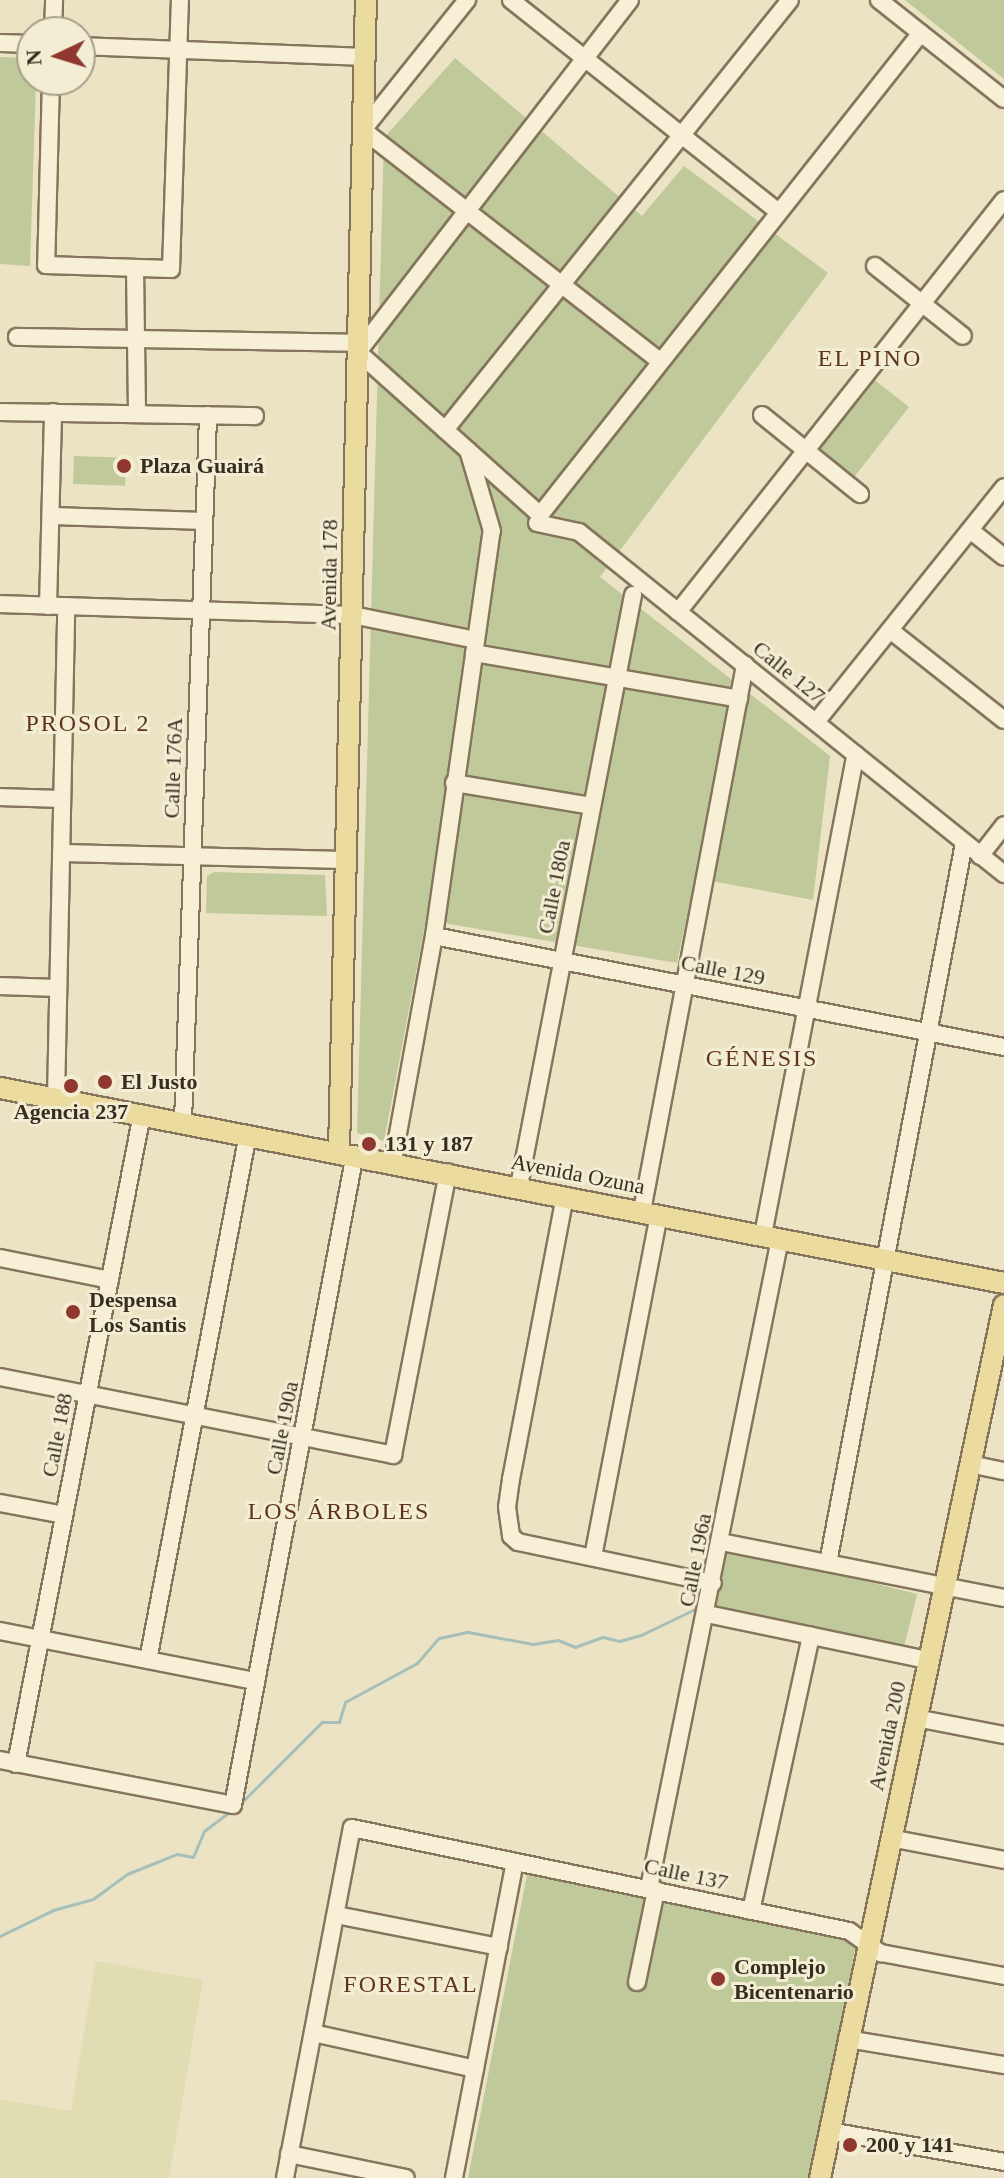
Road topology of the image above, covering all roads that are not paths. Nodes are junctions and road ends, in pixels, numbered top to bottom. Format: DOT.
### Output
graph roads {
  1 [pos="180,0"];
  2 [pos="366,0"];
  3 [pos="467,0"];
  4 [pos="511,0"];
  5 [pos="630,0"];
  6 [pos="790,0"];
  7 [pos="879,0"];
  8 [pos="921,33"];
  9 [pos="96,47"];
  10 [pos="178,50"];
  11 [pos="365,57"];
  12 [pos="584,58"];
  13 [pos="51,96"];
  14 [pos="1004,99"];
  15 [pos="363,130"];
  16 [pos="683,135"];
  17 [pos="1004,200"];
  18 [pos="467,210"];
  19 [pos="778,212"];
  20 [pos="875,266"];
  21 [pos="135,268"];
  22 [pos="562,285"];
  23 [pos="922,304"];
  24 [pos="963,336"];
  25 [pos="17,337"];
  26 [pos="136,337"];
  27 [pos="358,348"];
  28 [pos="660,361"];
  29 [pos="0,412"];
  30 [pos="53,412"];
  31 [pos="137,413"];
  32 [pos="208,415"];
  33 [pos="762,415"];
  34 [pos="255,416"];
  35 [pos="445,430"];
  36 [pos="468,450"];
  37 [pos="806,450"];
  38 [pos="1004,487"];
  39 [pos="860,494"];
  40 [pos="53,516"];
  41 [pos="204,521"];
  42 [pos="537,523"];
  43 [pos="970,530"];
  44 [pos="1004,557"];
  45 [pos="633,595"];
  46 [pos="0,604"];
  47 [pos="48,606"];
  48 [pos="66,606"];
  49 [pos="201,611"];
  50 [pos="678,612"];
  51 [pos="352,615"];
  52 [pos="890,630"];
  53 [pos="475,646"];
  54 [pos="745,665"];
  55 [pos="617,678"];
  56 [pos="739,699"];
  57 [pos="1004,720"];
  58 [pos="816,722"];
  59 [pos="855,755"];
  60 [pos="454,783"];
  61 [pos="0,797"];
  62 [pos="62,799"];
  63 [pos="592,806"];
  64 [pos="1004,825"];
  65 [pos="964,843"];
  66 [pos="61,853"];
  67 [pos="192,856"];
  68 [pos="980,856"];
  69 [pos="346,860"];
  70 [pos="1004,874"];
  71 [pos="434,936"];
  72 [pos="562,961"];
  73 [pos="686,985"];
  74 [pos="0,986"];
  75 [pos="58,988"];
  76 [pos="807,1008"];
  77 [pos="929,1032"];
  78 [pos="1004,1047"];
  79 [pos="0,1088"];
  80 [pos="56,1098"];
  81 [pos="142,1114"];
  82 [pos="183,1122"];
  83 [pos="248,1134"];
  84 [pos="347,1152"];
  85 [pos="393,1161"];
  86 [pos="448,1172"];
  87 [pos="519,1186"];
  88 [pos="565,1196"];
  89 [pos="651,1213"];
  90 [pos="772,1237"];
  91 [pos="0,1258"];
  92 [pos="885,1260"];
  93 [pos="110,1280"];
  94 [pos="1004,1283"];
  95 [pos="1004,1305"];
  96 [pos="0,1377"];
  97 [pos="87,1394"];
  98 [pos="195,1415"];
  99 [pos="304,1436"];
  100 [pos="970,1464"];
  101 [pos="1004,1471"];
  102 [pos="0,1503"];
  103 [pos="64,1515"];
  104 [pos="721,1542"];
  105 [pos="593,1557"];
  106 [pos="828,1563"];
  107 [pos="713,1583"];
  108 [pos="944,1586"];
  109 [pos="1004,1598"];
  110 [pos="707,1614"];
  111 [pos="0,1631"];
  112 [pos="811,1635"];
  113 [pos="40,1638"];
  114 [pos="148,1660"];
  115 [pos="928,1660"];
  116 [pos="256,1681"];
  117 [pos="916,1718"];
  118 [pos="1004,1735"];
  119 [pos="8,1762"];
  120 [pos="890,1838"];
  121 [pos="1004,1860"];
  122 [pos="515,1862"];
  123 [pos="653,1889"];
  124 [pos="751,1911"];
  125 [pos="336,1915"];
  126 [pos="867,1943"];
  127 [pos="499,1947"];
  128 [pos="1004,1976"];
  129 [pos="637,1982"];
  130 [pos="313,2033"];
  131 [pos="847,2039"];
  132 [pos="1004,2065"];
  133 [pos="475,2069"];
  134 [pos="829,2131"];
  135 [pos="289,2154"];
  136 [pos="1004,2162"];
  137 [pos="285,2178"];
  138 [pos="406,2178"];
  139 [pos="454,2178"];
  140 [pos="820,2178"];
  1 -- 10 [label="street"];
  2 -- 11 [label="main road, Avenida 178"];
  3 -- 15 [label="street"];
  4 -- 12 [label="street"];
  5 -- 12 [label="street"];
  6 -- 16 [label="street"];
  7 -- 8 [label="street"];
  8 -- 14 [label="street"];
  8 -- 19 [label="street"];
  9 -- 10 [label="street"];
  10 -- 11 [label="street"];
  10 -- 21 [label="street"];
  11 -- 15 [label="main road, Avenida 178"];
  12 -- 16 [label="street"];
  12 -- 18 [label="street"];
  13 -- 21 [label="street"];
  15 -- 18 [label="street"];
  15 -- 27 [label="main road, Avenida 178"];
  16 -- 19 [label="street"];
  16 -- 22 [label="street"];
  17 -- 23 [label="street"];
  18 -- 22 [label="street"];
  18 -- 27 [label="street"];
  19 -- 28 [label="street"];
  20 -- 23 [label="street"];
  21 -- 26 [label="street"];
  22 -- 28 [label="street"];
  22 -- 35 [label="street"];
  23 -- 24 [label="street"];
  23 -- 37 [label="street"];
  25 -- 26 [label="street"];
  26 -- 27 [label="street"];
  26 -- 31 [label="street"];
  27 -- 35 [label="street"];
  27 -- 51 [label="main road, Avenida 178"];
  28 -- 36 [label="street"];
  29 -- 30 [label="street"];
  30 -- 31 [label="street"];
  30 -- 40 [label="street"];
  31 -- 32 [label="street"];
  32 -- 34 [label="street"];
  32 -- 41 [label="street, Calle 176A"];
  33 -- 37 [label="street"];
  35 -- 36 [label="street"];
  36 -- 53 [label="street"];
  37 -- 39 [label="street"];
  37 -- 50 [label="street"];
  38 -- 43 [label="street"];
  40 -- 41 [label="street"];
  40 -- 47 [label="street"];
  41 -- 49 [label="street, Calle 176A"];
  42 -- 50 [label="street, Calle 127"];
  43 -- 44 [label="street"];
  43 -- 52 [label="street"];
  45 -- 55 [label="street, Calle 180a"];
  46 -- 47 [label="street"];
  47 -- 48 [label="street"];
  48 -- 49 [label="street"];
  48 -- 62 [label="street"];
  49 -- 51 [label="street"];
  49 -- 67 [label="street, Calle 176A"];
  50 -- 54 [label="street, Calle 127"];
  51 -- 53 [label="street"];
  51 -- 69 [label="main road, Avenida 178"];
  52 -- 57 [label="street"];
  52 -- 58 [label="street"];
  53 -- 55 [label="street"];
  53 -- 60 [label="street"];
  54 -- 56 [label="street"];
  54 -- 58 [label="street, Calle 127"];
  55 -- 56 [label="street"];
  55 -- 63 [label="street, Calle 180a"];
  56 -- 73 [label="street"];
  58 -- 59 [label="street, Calle 127"];
  59 -- 65 [label="street, Calle 127"];
  59 -- 76 [label="street, Calle 196a"];
  60 -- 63 [label="street"];
  60 -- 71 [label="street"];
  61 -- 62 [label="street"];
  62 -- 66 [label="street"];
  63 -- 72 [label="street, Calle 180a"];
  64 -- 68 [label="street"];
  65 -- 68 [label="street, Calle 127"];
  65 -- 77 [label="street"];
  66 -- 67 [label="street"];
  66 -- 75 [label="street"];
  67 -- 69 [label="street"];
  67 -- 82 [label="street, Calle 176A"];
  68 -- 70 [label="street, Calle 127"];
  69 -- 84 [label="main road, Avenida 178"];
  71 -- 72 [label="street, Calle 129"];
  71 -- 85 [label="street"];
  72 -- 73 [label="street, Calle 129"];
  72 -- 87 [label="street, Calle 180a"];
  73 -- 76 [label="street, Calle 129"];
  73 -- 89 [label="street"];
  74 -- 75 [label="street"];
  75 -- 80 [label="street"];
  76 -- 77 [label="street, Calle 129"];
  76 -- 90 [label="street, Calle 196a"];
  77 -- 78 [label="street, Calle 129"];
  77 -- 92 [label="street"];
  79 -- 80 [label="main road, Avenida Ozuna"];
  80 -- 81 [label="main road, Avenida Ozuna"];
  81 -- 82 [label="main road, Avenida Ozuna"];
  81 -- 93 [label="street, Calle 188"];
  82 -- 83 [label="main road, Avenida Ozuna"];
  83 -- 84 [label="main road, Avenida Ozuna"];
  83 -- 98 [label="street"];
  84 -- 85 [label="main road, Avenida Ozuna"];
  84 -- 99 [label="street, Calle 190a"];
  85 -- 86 [label="main road, Avenida Ozuna"];
  86 -- 87 [label="main road, Avenida Ozuna"];
  86 -- 99 [label="street"];
  87 -- 88 [label="main road, Avenida Ozuna"];
  88 -- 89 [label="main road, Avenida Ozuna"];
  88 -- 105 [label="street"];
  89 -- 90 [label="main road, Avenida Ozuna"];
  89 -- 105 [label="street"];
  90 -- 92 [label="main road, Avenida Ozuna"];
  90 -- 104 [label="street, Calle 196a"];
  91 -- 93 [label="street"];
  92 -- 94 [label="main road, Avenida Ozuna"];
  92 -- 106 [label="street"];
  93 -- 97 [label="street, Calle 188"];
  95 -- 100 [label="main road, Avenida 200"];
  96 -- 97 [label="street"];
  97 -- 98 [label="street"];
  97 -- 103 [label="street, Calle 188"];
  98 -- 99 [label="street"];
  98 -- 114 [label="street"];
  99 -- 116 [label="street, Calle 190a"];
  100 -- 101 [label="street"];
  100 -- 108 [label="main road, Avenida 200"];
  102 -- 103 [label="street"];
  103 -- 113 [label="street, Calle 188"];
  104 -- 106 [label="street"];
  104 -- 107 [label="street, Calle 196a"];
  105 -- 107 [label="street"];
  106 -- 108 [label="street"];
  107 -- 110 [label="street, Calle 196a"];
  108 -- 109 [label="street"];
  108 -- 115 [label="main road, Avenida 200"];
  110 -- 112 [label="street"];
  110 -- 123 [label="street, Calle 196a"];
  111 -- 113 [label="street"];
  112 -- 115 [label="street"];
  112 -- 124 [label="street"];
  113 -- 114 [label="street"];
  113 -- 119 [label="street, Calle 188"];
  114 -- 116 [label="street"];
  115 -- 117 [label="main road, Avenida 200"];
  116 -- 119 [label="street, Calle 190a"];
  117 -- 118 [label="street"];
  117 -- 120 [label="main road, Avenida 200"];
  120 -- 121 [label="street"];
  120 -- 126 [label="main road, Avenida 200"];
  122 -- 123 [label="street, Calle 137"];
  122 -- 125 [label="street, Calle 137"];
  122 -- 127 [label="street"];
  123 -- 124 [label="street, Calle 137"];
  123 -- 129 [label="street, Calle 196a"];
  124 -- 126 [label="street, Calle 137"];
  125 -- 127 [label="street"];
  125 -- 130 [label="street"];
  126 -- 128 [label="street, Calle 137"];
  126 -- 131 [label="main road, Avenida 200"];
  127 -- 133 [label="street"];
  130 -- 133 [label="street"];
  130 -- 135 [label="street"];
  131 -- 132 [label="street"];
  131 -- 134 [label="main road, Avenida 200"];
  133 -- 139 [label="street"];
  134 -- 136 [label="street"];
  134 -- 140 [label="main road, Avenida 200"];
  135 -- 137 [label="street"];
  135 -- 138 [label="street"];
}
